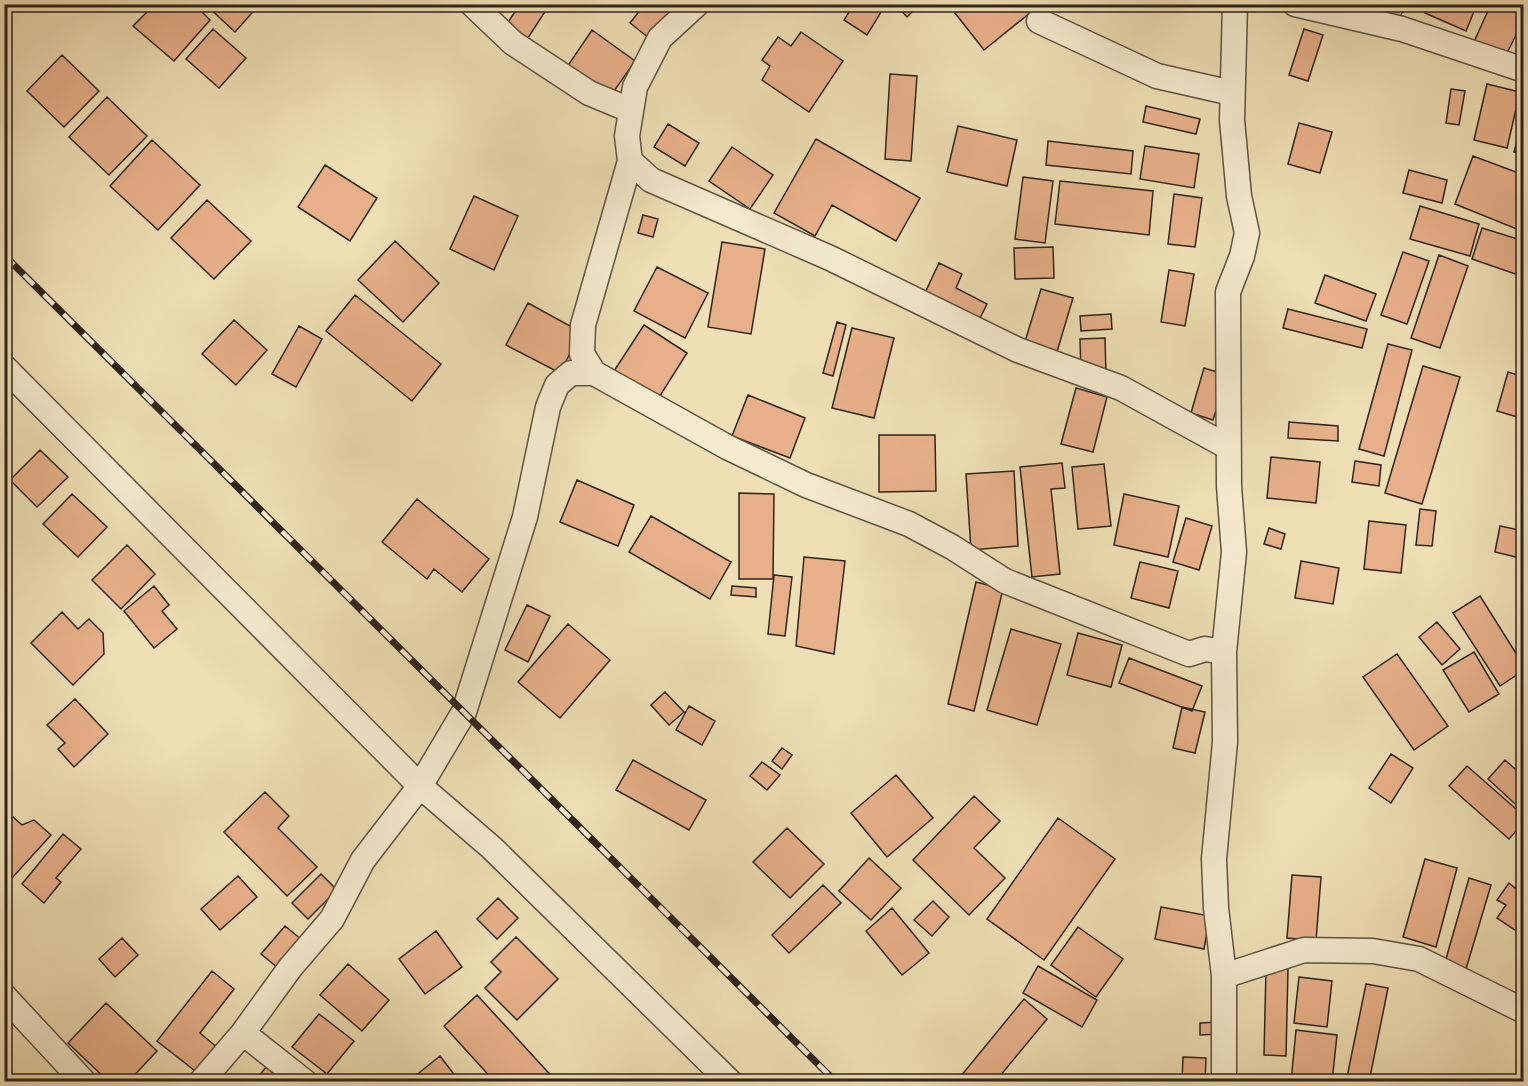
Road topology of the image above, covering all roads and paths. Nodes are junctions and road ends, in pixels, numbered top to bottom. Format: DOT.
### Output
graph roads {
  1 [pos="472,4"];
  2 [pos="697,4"];
  3 [pos="1235,4"];
  4 [pos="1295,4"];
  5 [pos="1039,21"];
  6 [pos="1524,70"];
  7 [pos="1232,93"];
  8 [pos="630,110"];
  9 [pos="630,161"];
  10 [pos="4,367"];
  11 [pos="594,374"];
  12 [pos="1228,447"];
  13 [pos="1224,652"];
  14 [pos="420,786"];
  15 [pos="1224,976"];
  16 [pos="4,996"];
  17 [pos="1524,1011"];
  18 [pos="243,1033"];
  19 [pos="84,1082"];
  20 [pos="201,1082"];
  21 [pos="305,1082"];
  22 [pos="730,1082"];
  23 [pos="1224,1082"];
  1 -- 8 [label="street"];
  2 -- 8 [label="street"];
  3 -- 7 [label="street"];
  4 -- 6 [label="street"];
  5 -- 7 [label="street"];
  7 -- 12 [label="street"];
  8 -- 9 [label="street"];
  9 -- 11 [label="street"];
  9 -- 12 [label="street"];
  10 -- 14 [label="street"];
  11 -- 13 [label="street"];
  11 -- 14 [label="street"];
  12 -- 13 [label="street"];
  13 -- 15 [label="street"];
  14 -- 18 [label="street"];
  14 -- 22 [label="street"];
  15 -- 17 [label="street"];
  15 -- 23 [label="street"];
  16 -- 19 [label="street"];
  18 -- 20 [label="street"];
  18 -- 21 [label="street"];
}
